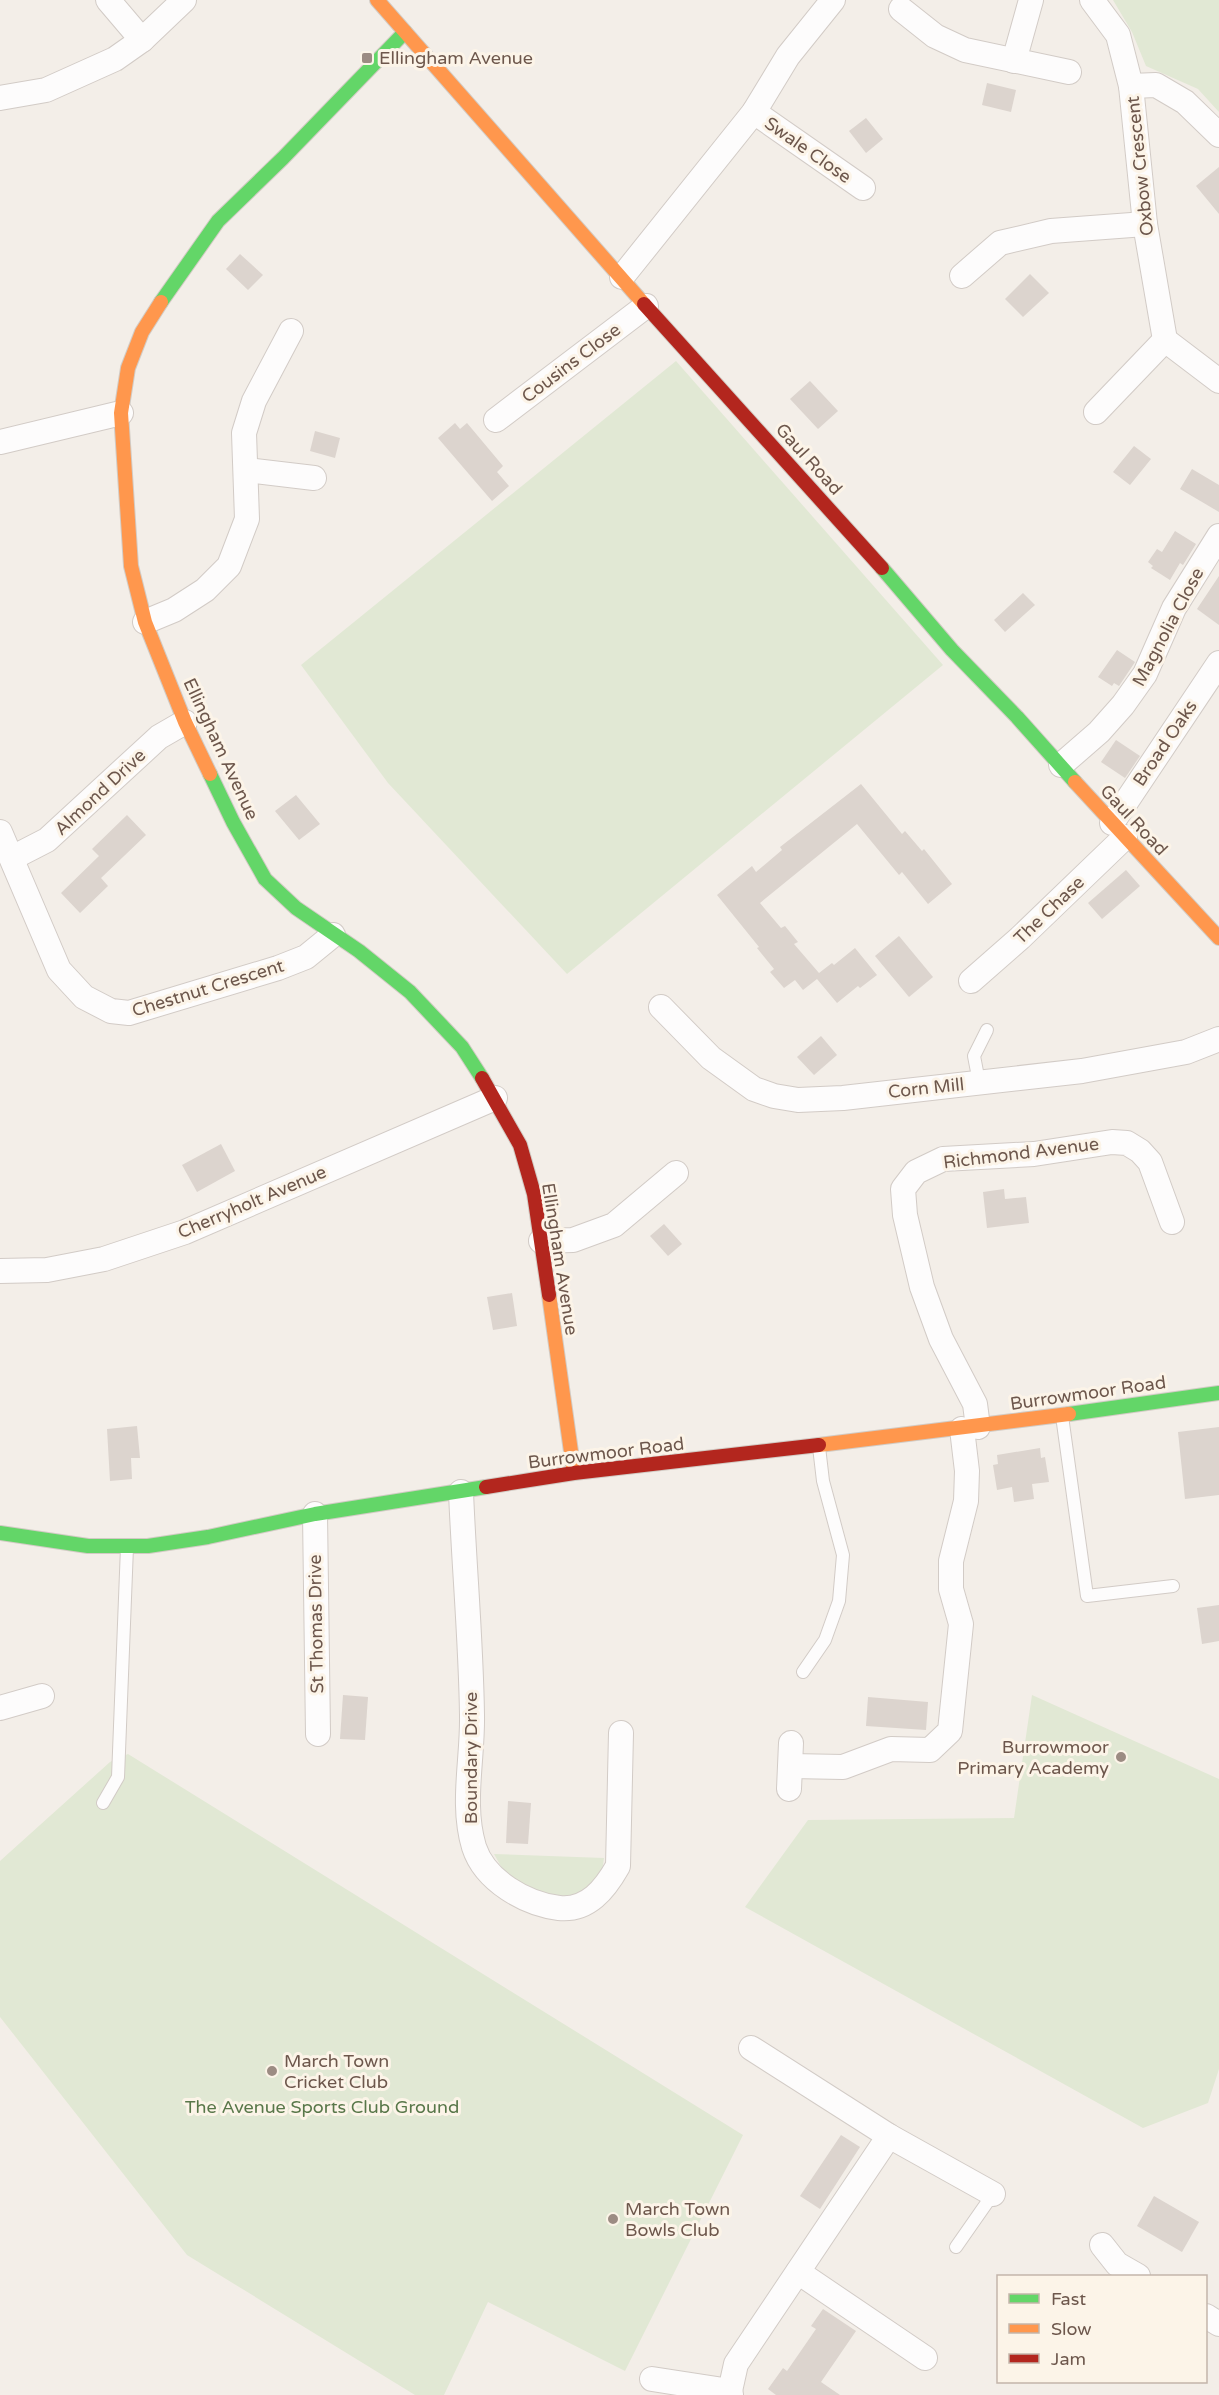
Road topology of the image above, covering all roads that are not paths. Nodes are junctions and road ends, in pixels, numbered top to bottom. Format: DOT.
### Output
graph roads {
  1 [pos="108,0"];
  2 [pos="184,0"];
  3 [pos="377,0"];
  4 [pos="833,0"];
  5 [pos="1031,0"];
  6 [pos="1092,0"];
  7 [pos="902,9"];
  8 [pos="405,32"];
  9 [pos="142,40"];
  10 [pos="1014,62"];
  11 [pos="1069,72"];
  12 [pos="1131,86"];
  13 [pos="0,98"];
  14 [pos="754,112"];
  15 [pos="1219,135"];
  16 [pos="862,188"];
  17 [pos="1145,224"];
  18 [pos="962,276"];
  19 [pos="622,277"];
  20 [pos="646,306"];
  21 [pos="291,331"];
  22 [pos="1165,340"];
  23 [pos="1219,381"];
  24 [pos="1096,412"];
  25 [pos="121,413"];
  26 [pos="495,420"];
  27 [pos="0,442"];
  28 [pos="246,470"];
  29 [pos="314,478"];
  30 [pos="1219,536"];
  31 [pos="146,622"];
  32 [pos="1219,663"];
  33 [pos="185,722"];
  34 [pos="1061,765"];
  35 [pos="1118,830"];
  36 [pos="0,832"];
  37 [pos="12,858"];
  38 [pos="333,935"];
  39 [pos="1219,938"];
  40 [pos="971,981"];
  41 [pos="661,1007"];
  42 [pos="987,1030"];
  43 [pos="1219,1039"];
  44 [pos="979,1082"];
  45 [pos="495,1098"];
  46 [pos="676,1173"];
  47 [pos="1172,1222"];
  48 [pos="541,1241"];
  49 [pos="0,1271"];
  50 [pos="1219,1393"];
  51 [pos="1062,1415"];
  52 [pos="970,1428"];
  53 [pos="819,1446"];
  54 [pos="574,1473"];
  55 [pos="461,1492"];
  56 [pos="315,1514"];
  57 [pos="0,1533"];
  58 [pos="128,1546"];
  59 [pos="1173,1586"];
  60 [pos="803,1672"];
  61 [pos="42,1696"];
  62 [pos="0,1707"];
  63 [pos="621,1733"];
  64 [pos="318,1734"];
  65 [pos="790,1766"];
  66 [pos="103,1803"];
  67 [pos="751,2048"];
  68 [pos="890,2136"];
  69 [pos="993,2194"];
  70 [pos="1102,2245"];
  71 [pos="956,2247"];
  72 [pos="798,2272"];
  73 [pos="1135,2275"];
  74 [pos="926,2358"];
  75 [pos="652,2379"];
  76 [pos="731,2393"];
  1 -- 9 [label="street"];
  2 -- 9 [label="street"];
  3 -- 8 [label="street, Gaul Road"];
  4 -- 14 [label="street"];
  5 -- 10 [label="street"];
  6 -- 12 [label="street, Oxbow Crescent"];
  7 -- 10 [label="street"];
  8 -- 19 [label="street, Gaul Road"];
  8 -- 25 [label="street, Ellingham Avenue"];
  9 -- 13 [label="street"];
  10 -- 11 [label="street"];
  12 -- 15 [label="street"];
  12 -- 17 [label="street, Oxbow Crescent"];
  14 -- 16 [label="street, Swale Close"];
  14 -- 19 [label="street"];
  17 -- 18 [label="street"];
  17 -- 22 [label="street, Oxbow Crescent"];
  19 -- 20 [label="street, Gaul Road"];
  20 -- 26 [label="street, Cousins Close"];
  20 -- 34 [label="street, Gaul Road"];
  21 -- 28 [label="street"];
  22 -- 23 [label="street"];
  22 -- 24 [label="street"];
  25 -- 27 [label="street"];
  25 -- 31 [label="street, Ellingham Avenue"];
  28 -- 29 [label="street"];
  28 -- 31 [label="street"];
  30 -- 34 [label="street, Magnolia Close"];
  31 -- 33 [label="street, Ellingham Avenue"];
  32 -- 35 [label="street, Broad Oaks"];
  33 -- 37 [label="street, Almond Drive"];
  33 -- 38 [label="street, Ellingham Avenue"];
  34 -- 35 [label="street, Gaul Road"];
  35 -- 39 [label="street, Gaul Road"];
  35 -- 40 [label="street, The Chase"];
  36 -- 37 [label="street, Chestnut Crescent"];
  37 -- 38 [label="street, Chestnut Crescent"];
  38 -- 45 [label="street, Ellingham Avenue"];
  41 -- 44 [label="street, Corn Mill"];
  42 -- 44 [label="lane"];
  43 -- 44 [label="street, Corn Mill"];
  45 -- 48 [label="street, Ellingham Avenue"];
  45 -- 49 [label="street, Cherryholt Avenue"];
  46 -- 48 [label="street"];
  47 -- 52 [label="street, Richmond Avenue"];
  48 -- 54 [label="street, Ellingham Avenue"];
  50 -- 51 [label="street, Burrowmoor Road"];
  51 -- 52 [label="street, Burrowmoor Road"];
  51 -- 59 [label="lane"];
  52 -- 53 [label="street, Burrowmoor Road"];
  52 -- 65 [label="street, Richmond Avenue"];
  53 -- 54 [label="street, Burrowmoor Road"];
  53 -- 60 [label="lane"];
  54 -- 55 [label="street, Burrowmoor Road"];
  55 -- 56 [label="street, Burrowmoor Road"];
  55 -- 63 [label="street, Boundary Drive"];
  56 -- 58 [label="street, Burrowmoor Road"];
  56 -- 64 [label="street, St Thomas Drive"];
  57 -- 58 [label="street, Burrowmoor Road"];
  58 -- 66 [label="lane"];
  61 -- 62 [label="street"];
  67 -- 68 [label="street"];
  68 -- 69 [label="street"];
  68 -- 72 [label="street"];
  69 -- 71 [label="lane"];
  70 -- 73 [label="street"];
  72 -- 74 [label="street"];
  72 -- 76 [label="street"];
  75 -- 76 [label="street"];
}
